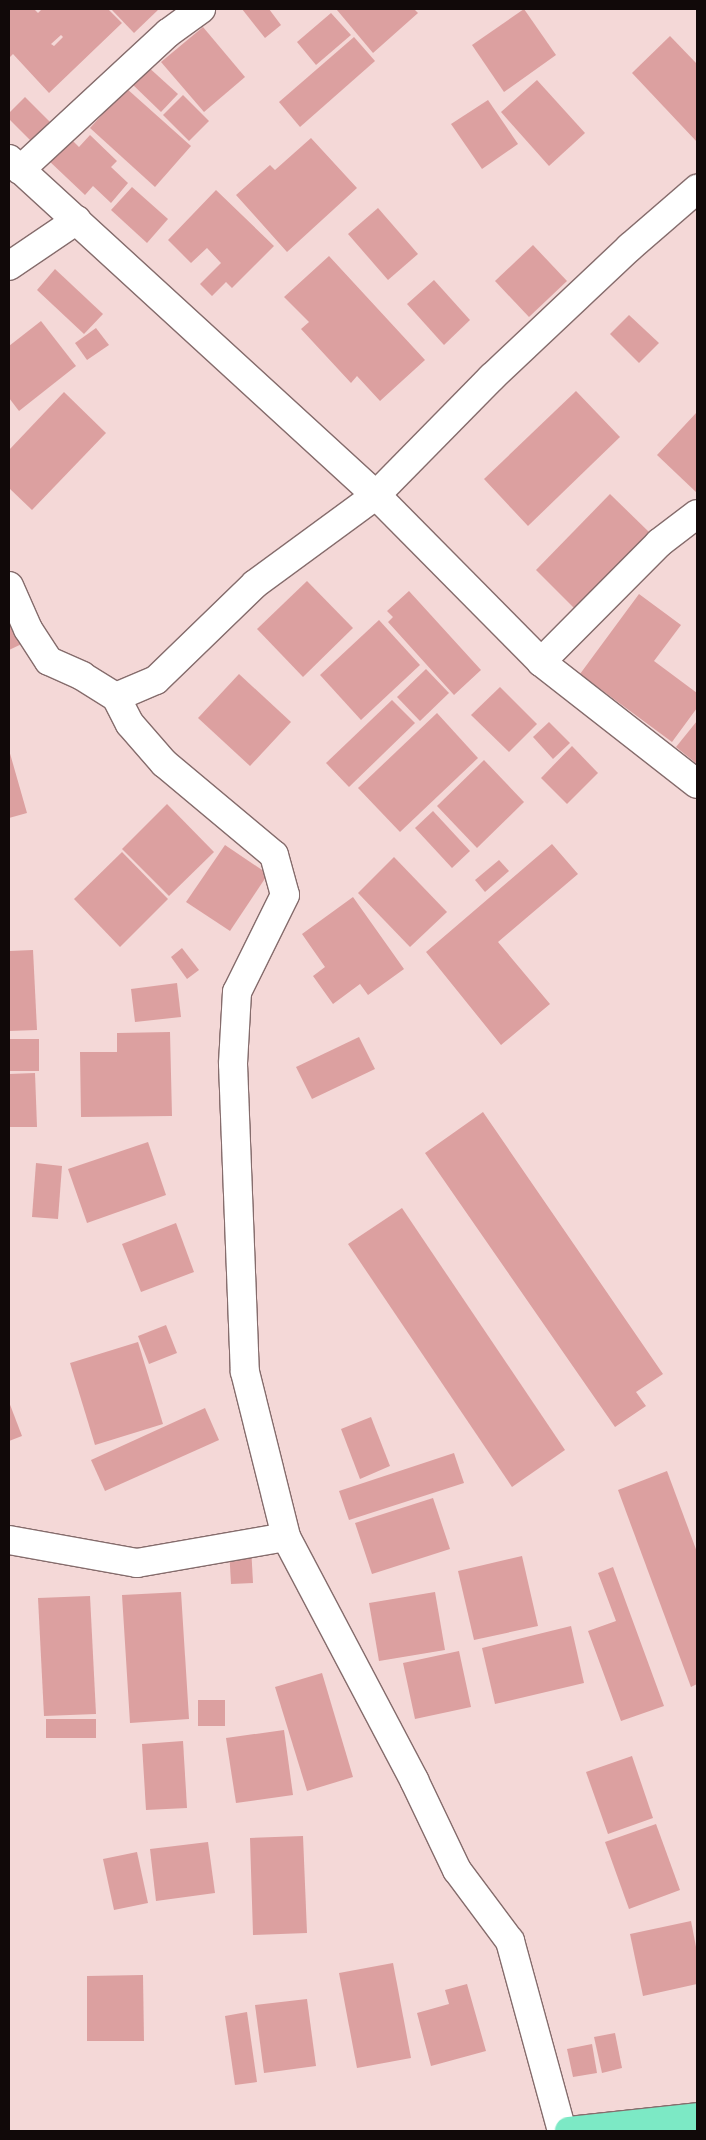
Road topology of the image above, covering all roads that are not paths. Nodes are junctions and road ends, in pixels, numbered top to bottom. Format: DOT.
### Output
graph roads {
  1 [pos="201,9"];
  2 [pos="14,165"];
  3 [pos="697,189"];
  4 [pos="77,220"];
  5 [pos="9,266"];
  6 [pos="376,495"];
  7 [pos="697,514"];
  8 [pos="9,586"];
  9 [pos="541,662"];
  10 [pos="116,697"];
  11 [pos="697,784"];
  12 [pos="286,1537"];
  13 [pos="9,1540"];
  14 [pos="697,2117"];
  15 [pos="562,2131"];
  16 [pos="570,2131"];
  1 -- 2 [label="street"];
  2 -- 4 [label="street"];
  3 -- 6 [label="street"];
  4 -- 5 [label="street"];
  4 -- 6 [label="street"];
  6 -- 9 [label="street"];
  6 -- 10 [label="street"];
  7 -- 9 [label="street"];
  8 -- 10 [label="street"];
  9 -- 11 [label="street"];
  10 -- 12 [label="street"];
  12 -- 13 [label="street"];
  12 -- 15 [label="street"];
  14 -- 16 [label="main road"];
}
